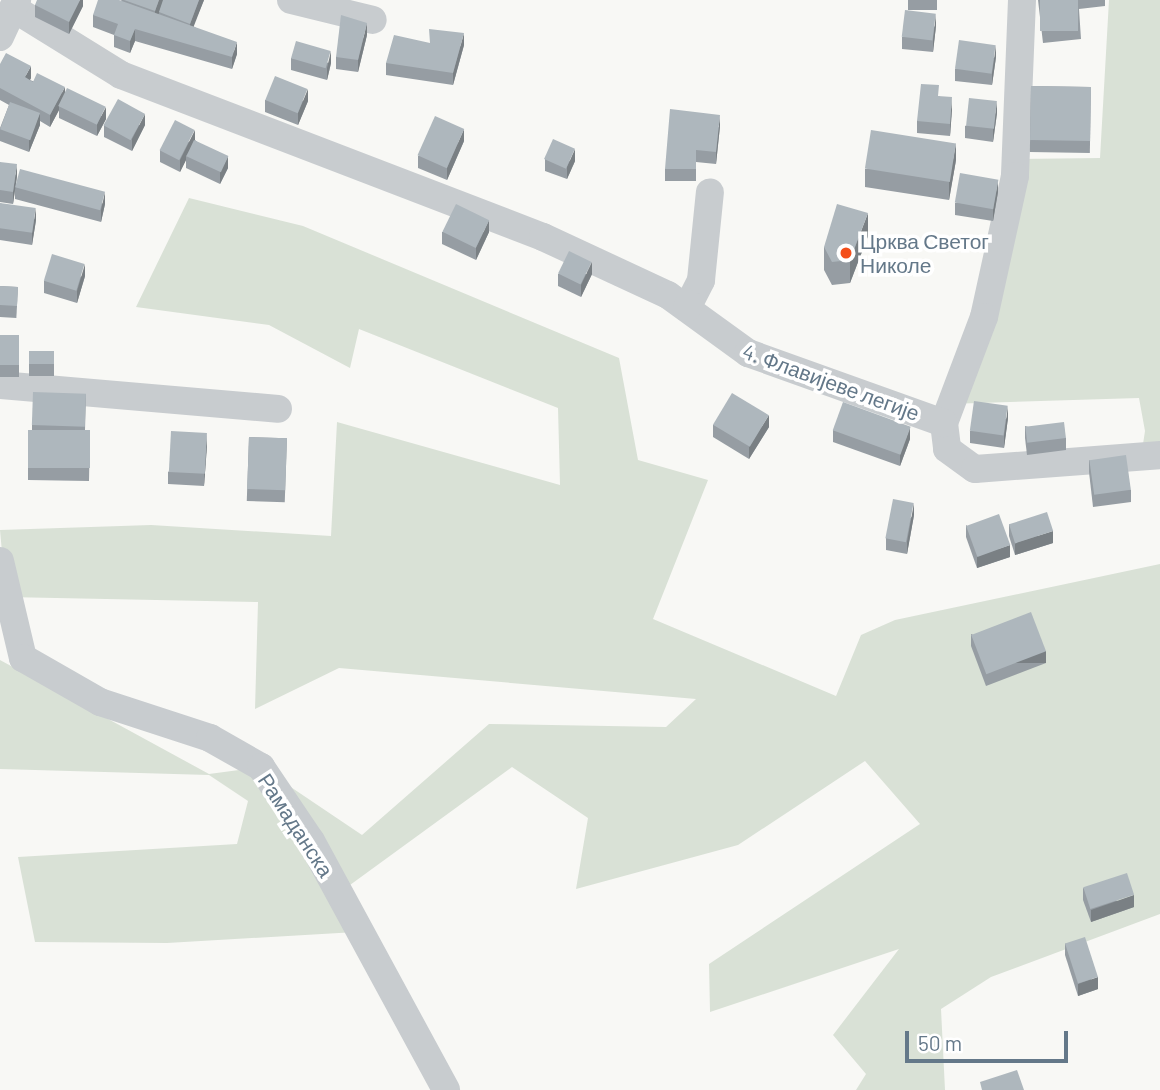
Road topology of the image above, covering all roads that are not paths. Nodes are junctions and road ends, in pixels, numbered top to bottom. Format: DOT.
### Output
graph roads {
  1 [pos="291,0"];
  2 [pos="1021,0"];
  3 [pos="15,4"];
  4 [pos="373,20"];
  5 [pos="0,37"];
  6 [pos="710,192"];
  7 [pos="687,308"];
  8 [pos="0,385"];
  9 [pos="278,409"];
  10 [pos="944,423"];
  11 [pos="1160,455"];
  12 [pos="0,561"];
  13 [pos="446,1090"];
  1 -- 4 [label="street"];
  2 -- 10 [label="street, 4. Флавијеве легије"];
  3 -- 5 [label="street"];
  3 -- 7 [label="street, 4. Флавијеве легије"];
  6 -- 7 [label="street"];
  7 -- 10 [label="street, 4. Флавијеве легије"];
  8 -- 9 [label="street"];
  10 -- 11 [label="street"];
  12 -- 13 [label="street, Рамаданска"];
}
